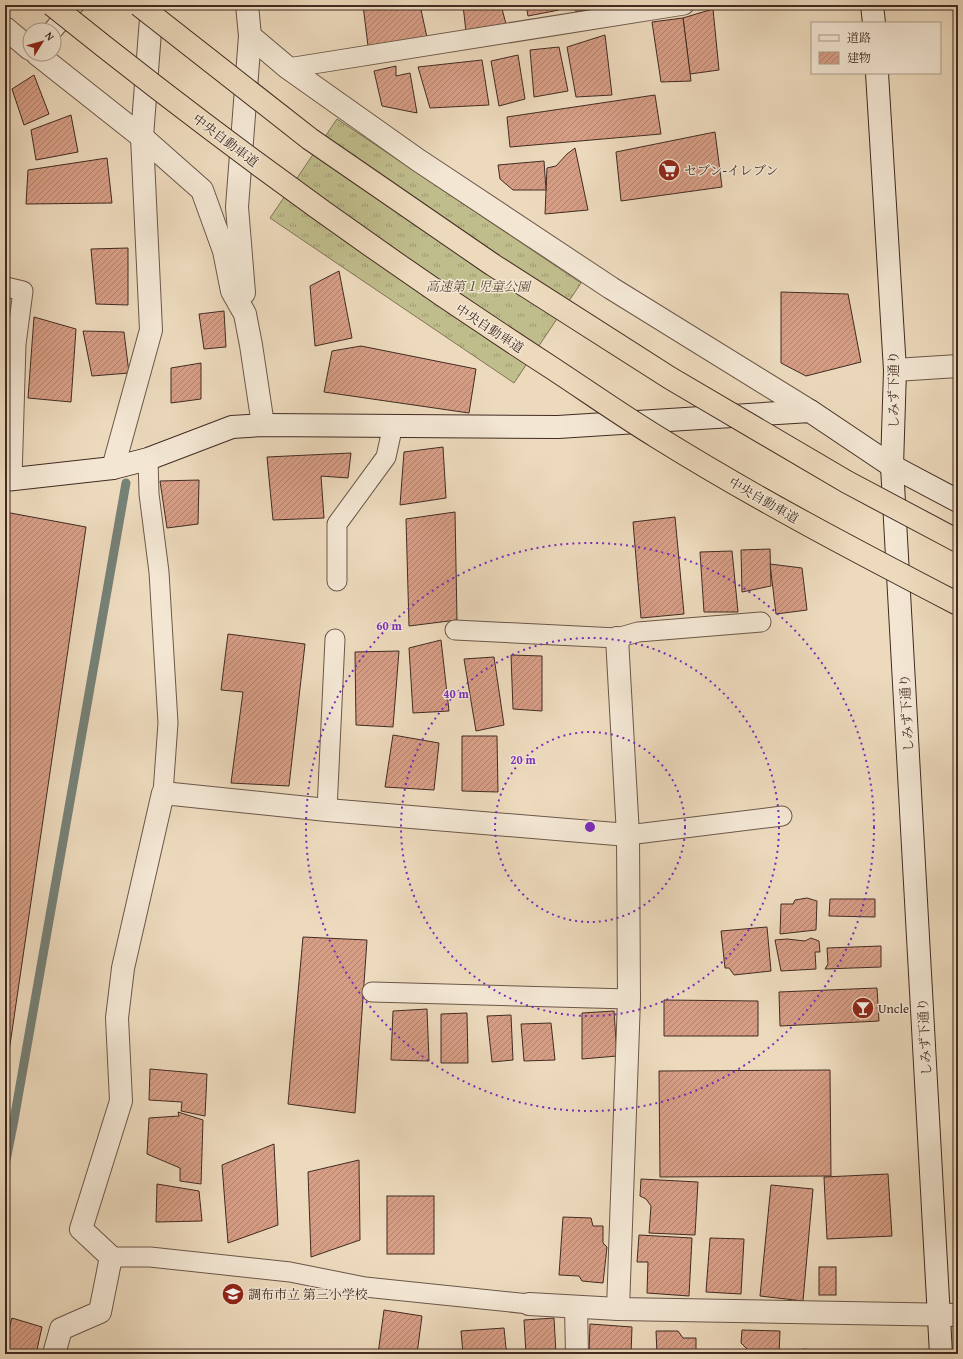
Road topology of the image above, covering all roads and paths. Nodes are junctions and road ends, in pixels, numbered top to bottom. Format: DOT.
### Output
graph roads {
  1 [pos="52,5"];
  2 [pos="74,5"];
  3 [pos="139,5"];
  4 [pos="152,5"];
  5 [pos="247,5"];
  6 [pos="684,5"];
  7 [pos="872,5"];
  8 [pos="60,22"];
  9 [pos="874,22"];
  10 [pos="5,28"];
  11 [pos="250,36"];
  12 [pos="22,42"];
  13 [pos="47,62"];
  14 [pos="288,68"];
  15 [pos="877,74"];
  16 [pos="142,137"];
  17 [pos="6,287"];
  18 [pos="245,314"];
  19 [pos="958,366"];
  20 [pos="895,370"];
  21 [pos="810,411"];
  22 [pos="262,425"];
  23 [pos="393,425"];
  24 [pos="148,459"];
  25 [pos="892,466"];
  26 [pos="113,468"];
  27 [pos="9,480"];
  28 [pos="958,501"];
  29 [pos="958,541"];
  30 [pos="337,581"];
  31 [pos="958,604"];
  32 [pos="761,622"];
  33 [pos="455,630"];
  34 [pos="617,638"];
  35 [pos="335,639"];
  36 [pos="163,793"];
  37 [pos="327,810"];
  38 [pos="782,816"];
  39 [pos="628,835"];
  40 [pos="372,992"];
  41 [pos="629,998"];
  42 [pos="111,1257"];
  43 [pos="529,1304"];
  44 [pos="576,1307"];
  45 [pos="618,1309"];
  46 [pos="949,1314"];
  47 [pos="54,1354"];
  48 [pos="577,1354"];
  49 [pos="941,1354"];
  1 -- 31 [label="highway, 中央自動車道, bridge"];
  2 -- 8 [label="lane"];
  3 -- 29 [label="highway, bridge"];
  4 -- 16 [label="street"];
  5 -- 11 [label="street"];
  6 -- 14 [label="lane"];
  7 -- 9 [label="street"];
  10 -- 12 [label="street"];
  11 -- 14 [label="street"];
  11 -- 18 [label="street"];
  13 -- 16 [label="street"];
  14 -- 21 [label="street"];
  15 -- 20 [label="street, しみず下通り"];
  16 -- 18 [label="street"];
  16 -- 26 [label="street"];
  17 -- 27 [label="lane"];
  18 -- 22 [label="street"];
  19 -- 20 [label="street"];
  20 -- 25 [label="street, しみず下通り"];
  21 -- 23 [label="street"];
  21 -- 25 [label="street"];
  22 -- 23 [label="street"];
  22 -- 24 [label="street"];
  23 -- 30 [label="lane"];
  24 -- 26 [label="street"];
  24 -- 36 [label="lane"];
  25 -- 28 [label="street"];
  25 -- 46 [label="street, しみず下通り"];
  26 -- 27 [label="street"];
  32 -- 34 [label="lane"];
  33 -- 34 [label="lane"];
  34 -- 39 [label="street"];
  35 -- 37 [label="lane"];
  36 -- 37 [label="street"];
  36 -- 42 [label="street"];
  37 -- 39 [label="street"];
  38 -- 39 [label="lane"];
  39 -- 41 [label="street"];
  40 -- 41 [label="lane"];
  41 -- 45 [label="street"];
  42 -- 43 [label="lane"];
  42 -- 47 [label="street"];
  43 -- 44 [label="street"];
  44 -- 45 [label="street"];
  44 -- 48 [label="street"];
  45 -- 46 [label="street"];
  46 -- 49 [label="street, しみず下通り"];
}
